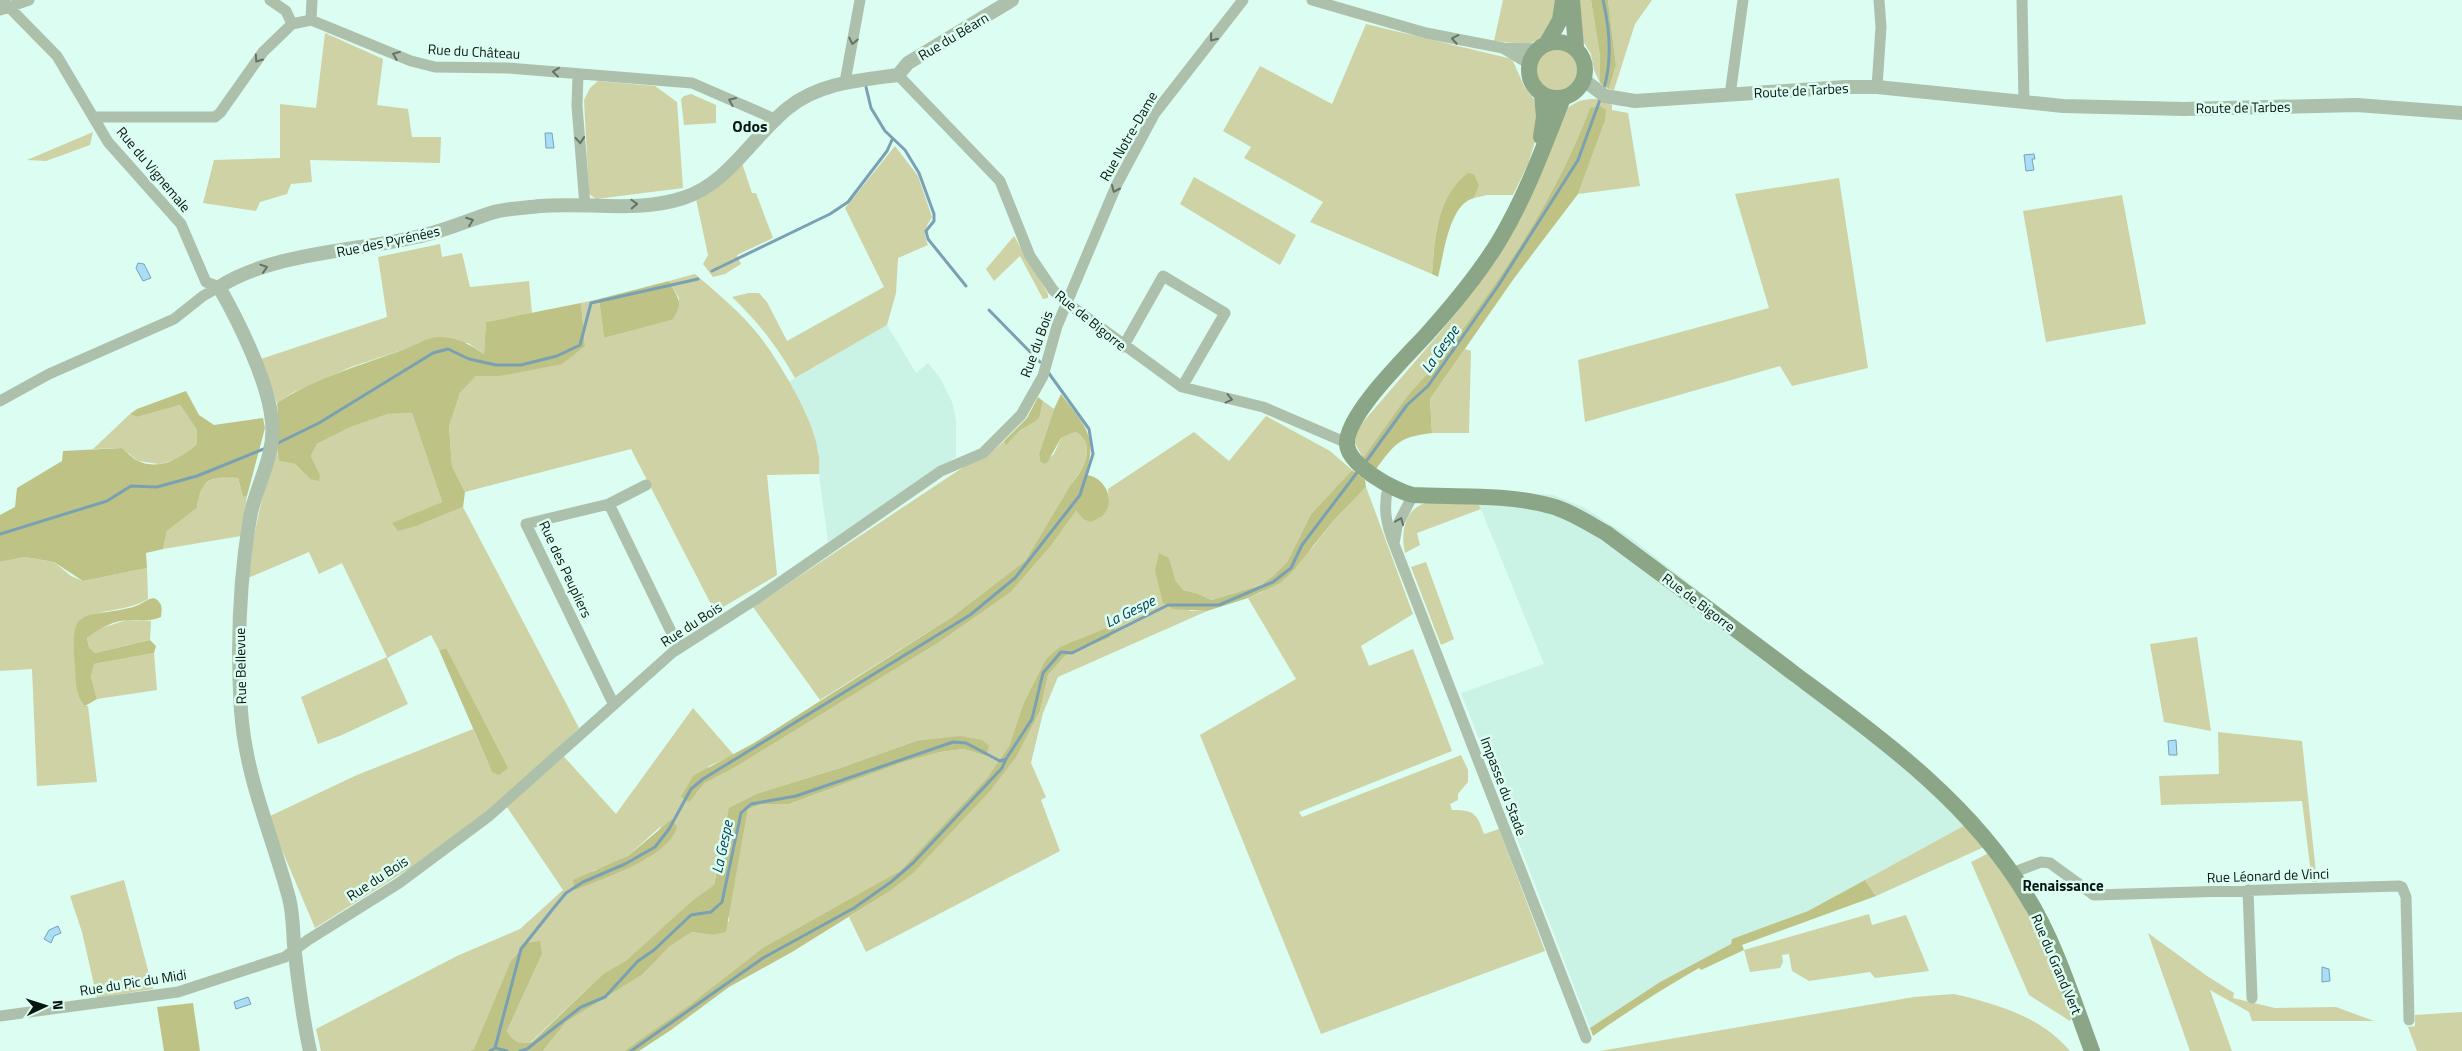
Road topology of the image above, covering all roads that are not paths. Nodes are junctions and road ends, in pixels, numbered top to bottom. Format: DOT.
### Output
graph roads {
  1 [pos="30,0"];
  2 [pos="270,0"];
  3 [pos="312,0"];
  4 [pos="860,0"];
  5 [pos="1012,0"];
  6 [pos="1243,0"];
  7 [pos="1312,0"];
  8 [pos="1564,0"];
  9 [pos="1572,0"];
  10 [pos="1743,0"];
  11 [pos="1879,0"];
  12 [pos="2022,5"];
  13 [pos="4,6"];
  14 [pos="311,20"];
  15 [pos="292,24"];
  16 [pos="1543,46"];
  17 [pos="1576,47"];
  18 [pos="1503,48"];
  19 [pos="1529,64"];
  20 [pos="578,74"];
  21 [pos="898,75"];
  22 [pos="1584,80"];
  23 [pos="845,82"];
  24 [pos="1878,88"];
  25 [pos="1542,95"];
  26 [pos="1730,95"];
  27 [pos="1563,98"];
  28 [pos="2024,102"];
  29 [pos="2462,113"];
  30 [pos="95,117"];
  31 [pos="777,120"];
  32 [pos="1535,169"];
  33 [pos="585,206"];
  34 [pos="219,287"];
  35 [pos="1066,303"];
  36 [pos="1123,346"];
  37 [pos="1182,387"];
  38 [pos="0,401"];
  39 [pos="1347,443"];
  40 [pos="646,484"];
  41 [pos="1388,487"];
  42 [pos="1413,495"];
  43 [pos="610,504"];
  44 [pos="1394,544"];
  45 [pos="679,648"];
  46 [pos="613,703"];
  47 [pos="1980,832"];
  48 [pos="2012,873"];
  49 [pos="2248,890"];
  50 [pos="295,951"];
  51 [pos="2252,998"];
  52 [pos="0,1016"];
  53 [pos="2409,1020"];
  54 [pos="1586,1038"];
  55 [pos="310,1051"];
  56 [pos="2092,1051"];
  1 -- 13 [label="street"];
  2 -- 15 [label="street"];
  3 -- 14 [label="street"];
  4 -- 23 [label="street, one-way"];
  5 -- 21 [label="street, Rue du Béarn"];
  6 -- 35 [label="street, Rue Notre-Dame, one-way"];
  18 -- 7 [label="street, one-way"];
  8 -- 16 [label="main road"];
  9 -- 17 [label="main road"];
  10 -- 26 [label="street"];
  11 -- 24 [label="street"];
  12 -- 28 [label="street"];
  13 -- 30 [label="street, Rue du Vignemale"];
  14 -- 15 [label="street"];
  20 -- 14 [label="street, Rue du Château, one-way"];
  15 -- 30 [label="street, one-way"];
  16 -- 17 [label="main road"];
  16 -- 18 [label="street"];
  16 -- 19 [label="main road"];
  17 -- 22 [label="main road"];
  18 -- 19 [label="street"];
  19 -- 25 [label="main road"];
  31 -- 20 [label="street, Rue du Château, one-way"];
  20 -- 33 [label="street, one-way"];
  21 -- 23 [label="street, Rue des Pyrénées"];
  21 -- 35 [label="street, Rue de Bigorre"];
  22 -- 26 [label="street, Route de Tarbes"];
  22 -- 27 [label="main road"];
  23 -- 31 [label="street, Rue des Pyrénées"];
  24 -- 26 [label="street, Route de Tarbes"];
  24 -- 28 [label="street, Route de Tarbes"];
  25 -- 27 [label="main road"];
  25 -- 32 [label="main road"];
  27 -- 32 [label="main road"];
  28 -- 29 [label="street, Route de Tarbes"];
  30 -- 34 [label="street, Rue du Vignemale"];
  33 -- 31 [label="street, Rue des Pyrénées, one-way"];
  32 -- 39 [label="main road"];
  34 -- 33 [label="street, Rue des Pyrénées, one-way"];
  34 -- 38 [label="street, Rue des Pyrénées"];
  34 -- 50 [label="street, Rue Bellevue"];
  35 -- 36 [label="street, Rue de Bigorre"];
  35 -- 45 [label="street, Rue du Bois"];
  36 -- 37 [label="street, Rue de Bigorre"];
  36 -- 37 [label="street"];
  37 -- 39 [label="street, Rue de Bigorre, one-way"];
  39 -- 41 [label="main road, Rue de Bigorre"];
  40 -- 43 [label="street, Rue des Peupliers"];
  41 -- 42 [label="main road, Rue de Bigorre"];
  41 -- 44 [label="street, Impasse du Stade"];
  44 -- 42 [label="street, one-way"];
  42 -- 47 [label="main road, Rue de Bigorre"];
  43 -- 45 [label="street"];
  43 -- 46 [label="street, Rue des Peupliers"];
  44 -- 54 [label="street, Impasse du Stade"];
  45 -- 46 [label="street, Rue du Bois"];
  46 -- 50 [label="street, Rue du Bois"];
  47 -- 48 [label="main road, Rue du Grand Vert"];
  48 -- 49 [label="street, Rue Léonard de Vinci"];
  48 -- 56 [label="main road, Rue du Grand Vert"];
  49 -- 51 [label="street"];
  49 -- 53 [label="street, Rue Léonard de Vinci"];
  50 -- 52 [label="street, Rue du Pic du Midi"];
  50 -- 55 [label="street, Rue Bellevue"];
}
